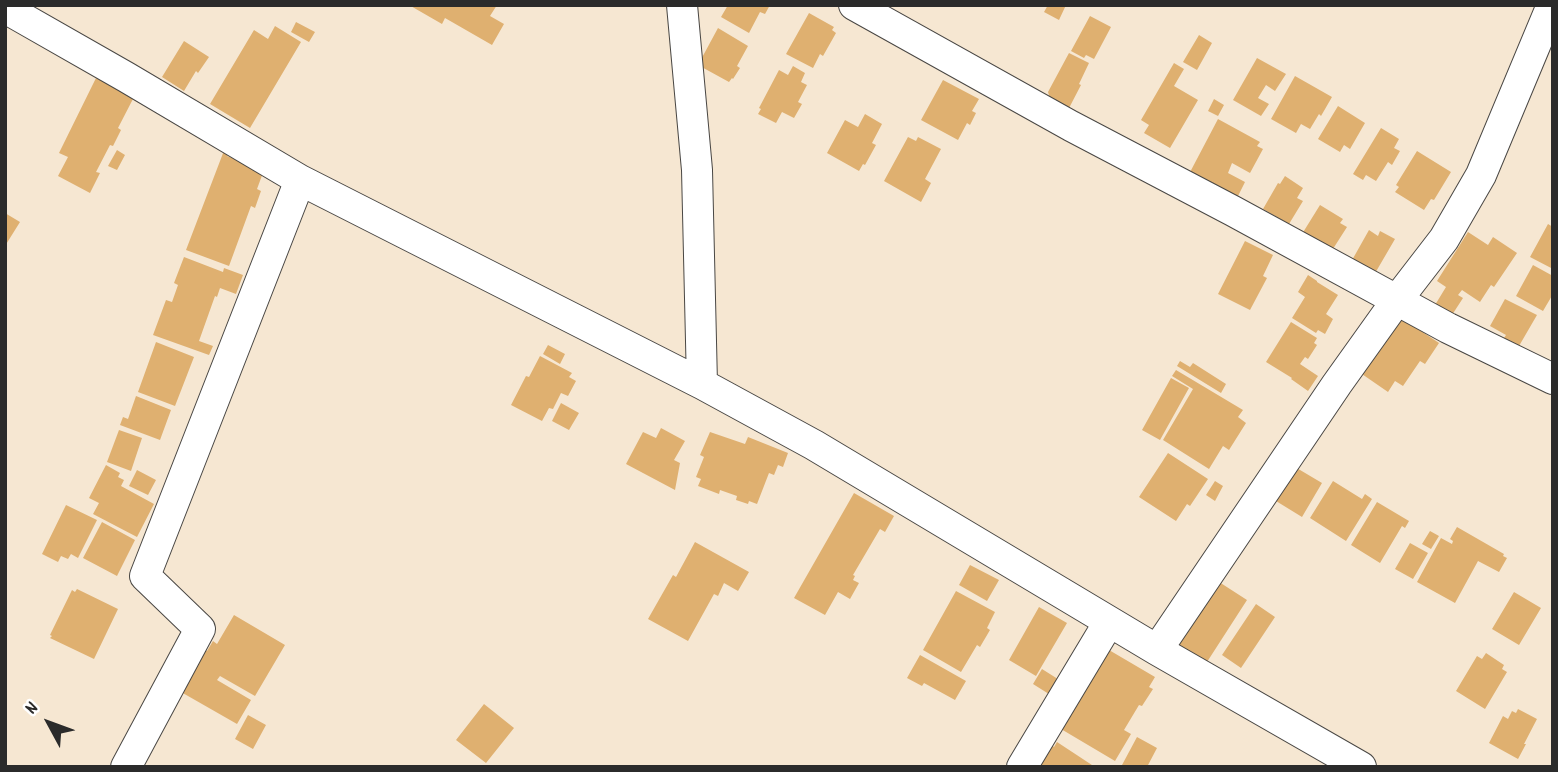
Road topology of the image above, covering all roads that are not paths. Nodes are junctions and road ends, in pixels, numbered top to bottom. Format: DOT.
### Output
graph roads {
  1 [pos="682,5"];
  2 [pos="854,5"];
  3 [pos="1552,5"];
  4 [pos="5,8"];
  5 [pos="300,180"];
  6 [pos="1397,300"];
  7 [pos="1553,379"];
  8 [pos="702,384"];
  9 [pos="1109,622"];
  10 [pos="1157,650"];
  11 [pos="126,767"];
  12 [pos="1022,767"];
  13 [pos="1361,767"];
  1 -- 8 [label="street"];
  2 -- 6 [label="street"];
  3 -- 6 [label="street"];
  4 -- 5 [label="street"];
  5 -- 8 [label="street"];
  5 -- 11 [label="street"];
  6 -- 7 [label="street"];
  6 -- 10 [label="street"];
  8 -- 9 [label="street"];
  9 -- 10 [label="street"];
  9 -- 12 [label="street"];
  10 -- 13 [label="street"];
}
